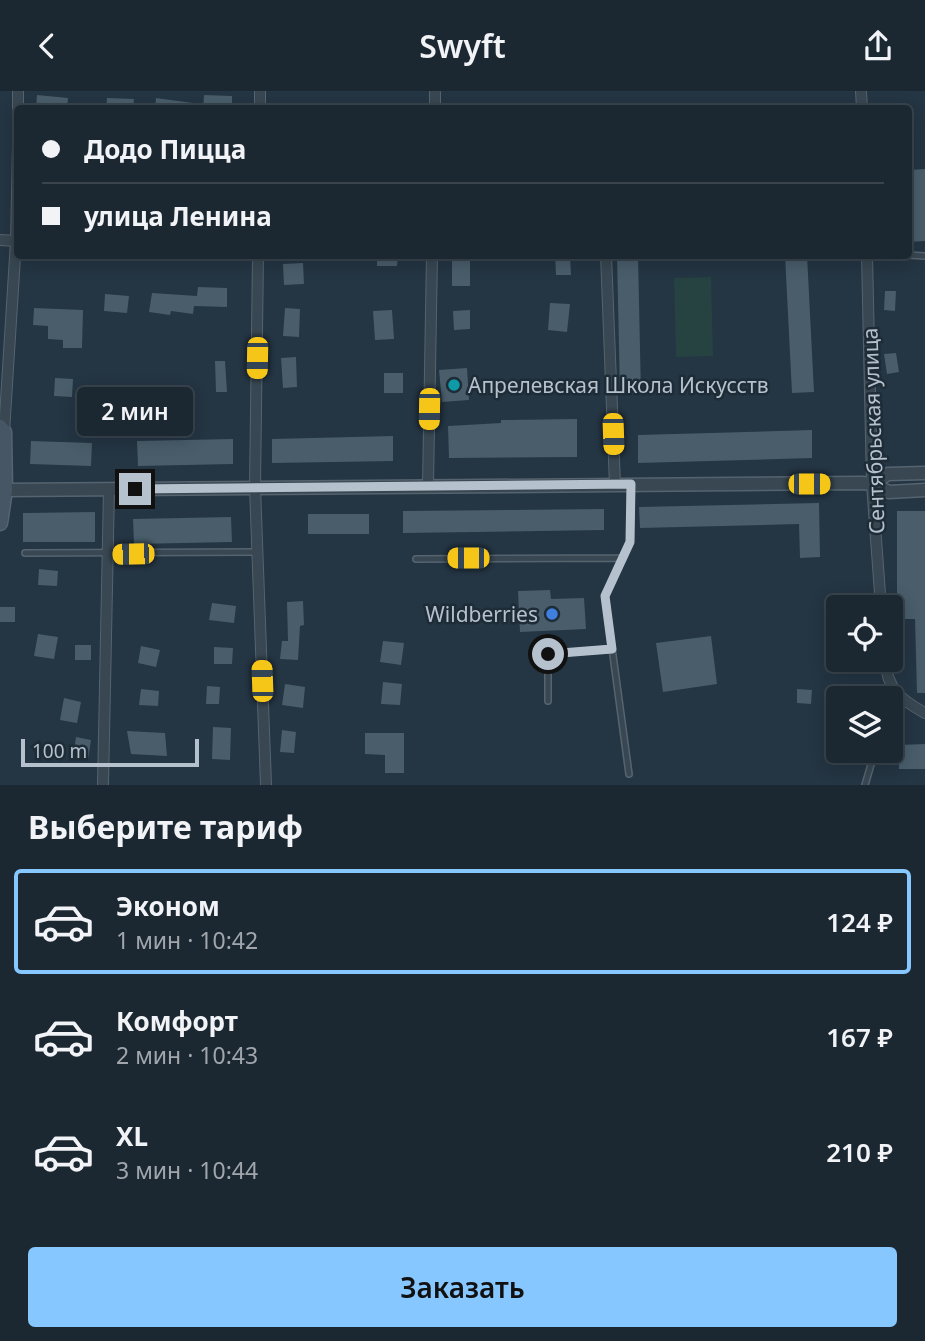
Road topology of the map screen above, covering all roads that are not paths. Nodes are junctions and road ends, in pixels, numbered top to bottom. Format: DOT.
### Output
graph roads {
  1 [pos="435,93"];
  2 [pos="435,105"];
  3 [pos="14,259"];
  4 [pos="258,259"];
  5 [pos="432,259"];
  6 [pos="606,259"];
  7 [pos="867,259"];
  8 [pos="5,350"];
  9 [pos="2,430"];
  10 [pos="925,473"];
  11 [pos="631,484"];
  12 [pos="872,484"];
  13 [pos="428,485"];
  14 [pos="615,485"];
  15 [pos="255,487"];
  16 [pos="109,489"];
  17 [pos="5,490"];
  18 [pos="925,490"];
  19 [pos="0,523"];
  20 [pos="257,552"];
  21 [pos="26,553"];
  22 [pos="108,554"];
  23 [pos="623,558"];
  24 [pos="416,559"];
  25 [pos="880,595"];
  26 [pos="612,649"];
  27 [pos="548,701"];
  28 [pos="903,704"];
  29 [pos="925,713"];
  30 [pos="871,763"];
  31 [pos="629,773"];
  32 [pos="103,785"];
  33 [pos="266,785"];
  34 [pos="865,785"];
  1 -- 2 [label="street"];
  3 -- 8 [label="street"];
  4 -- 15 [label="street"];
  5 -- 13 [label="street"];
  6 -- 14 [label="street"];
  7 -- 12 [label="street, Сентябрьская улица"];
  8 -- 9 [label="street"];
  9 -- 17 [label="main road"];
  10 -- 12 [label="street"];
  11 -- 12 [label="street"];
  11 -- 14 [label="street"];
  11 -- 23 [label="lane"];
  12 -- 18 [label="street"];
  12 -- 25 [label="street, Сентябрьская улица"];
  13 -- 14 [label="street"];
  13 -- 15 [label="street"];
  15 -- 16 [label="street"];
  15 -- 20 [label="street"];
  16 -- 17 [label="street"];
  16 -- 22 [label="street"];
  17 -- 19 [label="main road"];
  20 -- 22 [label="lane"];
  20 -- 33 [label="street"];
  21 -- 22 [label="lane"];
  22 -- 32 [label="street"];
  23 -- 24 [label="lane"];
  23 -- 26 [label="lane"];
  26 -- 27 [label="lane"];
  26 -- 31 [label="lane"];
  28 -- 29 [label="street"];
  30 -- 34 [label="lane"];
}
